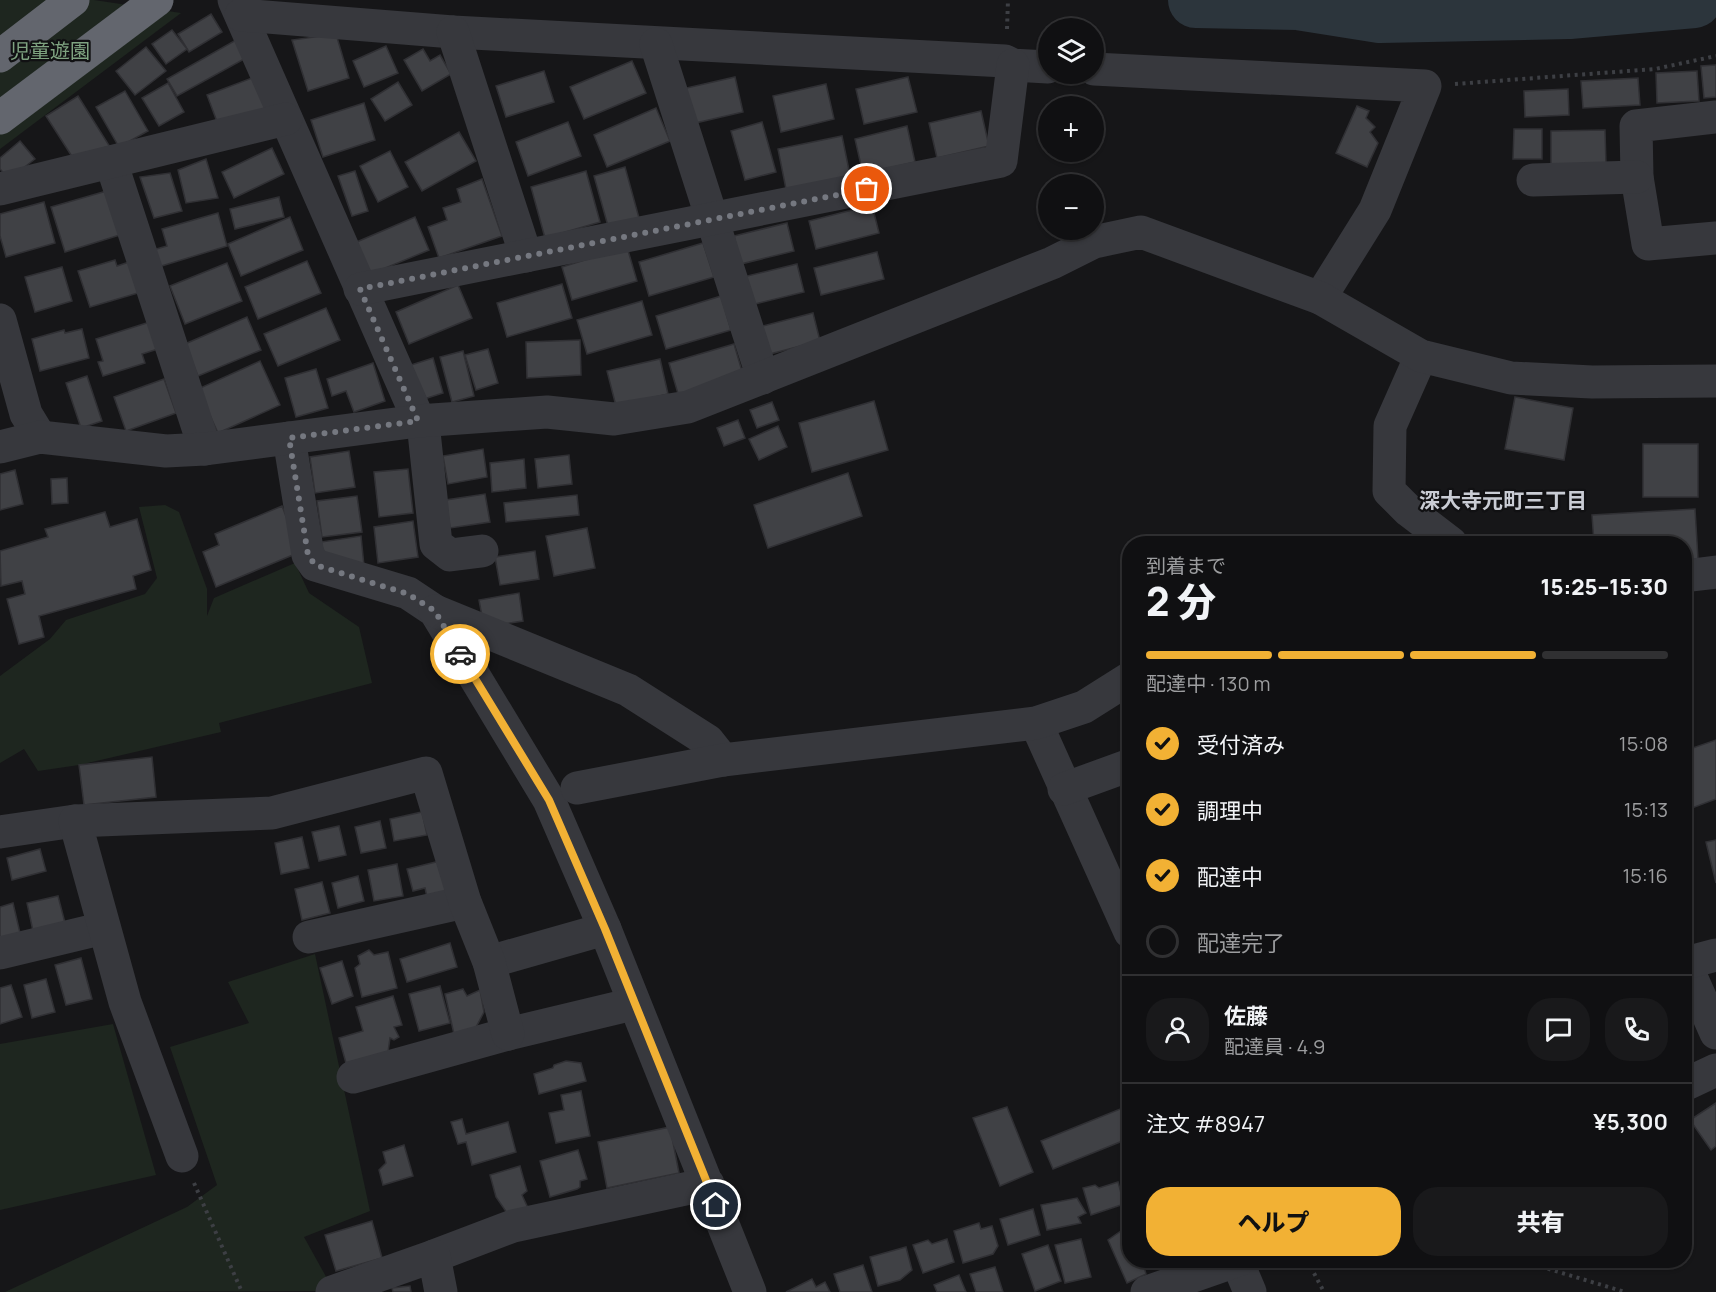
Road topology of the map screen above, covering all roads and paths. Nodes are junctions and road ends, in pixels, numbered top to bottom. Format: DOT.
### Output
graph roads {
  1 [pos="73,0"];
  2 [pos="157,0"];
  3 [pos="1008,0"];
  4 [pos="237,7"];
  5 [pos="453,32"];
  6 [pos="656,44"];
  7 [pos="1010,50"];
  8 [pos="0,56"];
  9 [pos="1716,56"];
  10 [pos="1038,63"];
  11 [pos="1104,70"];
  12 [pos="1425,86"];
  13 [pos="1716,117"];
  14 [pos="0,118"];
  15 [pos="286,119"];
  16 [pos="111,162"];
  17 [pos="1637,177"];
  18 [pos="1533,180"];
  19 [pos="0,189"];
  20 [pos="712,220"];
  21 [pos="1716,238"];
  22 [pos="526,256"];
  23 [pos="360,289"];
  24 [pos="1320,298"];
  25 [pos="0,320"];
  26 [pos="1421,356"];
  27 [pos="763,378"];
  28 [pos="1716,381"];
  29 [pos="418,421"];
  30 [pos="40,436"];
  31 [pos="289,438"];
  32 [pos="0,447"];
  33 [pos="205,449"];
  34 [pos="1442,536"];
  35 [pos="482,551"];
  36 [pos="1716,572"];
  37 [pos="1692,575"];
  38 [pos="435,611"];
  39 [pos="1122,683"];
  40 [pos="1036,723"];
  41 [pos="723,760"];
  42 [pos="1122,768"];
  43 [pos="577,788"];
  44 [pos="1064,789"];
  45 [pos="75,821"];
  46 [pos="0,832"];
  47 [pos="1122,898"];
  48 [pos="465,902"];
  49 [pos="104,928"];
  50 [pos="605,929"];
  51 [pos="309,937"];
  52 [pos="0,953"];
  53 [pos="1695,960"];
  54 [pos="489,962"];
  55 [pos="633,1004"];
  56 [pos="1716,1033"];
  57 [pos="508,1034"];
  58 [pos="1716,1070"];
  59 [pos="353,1077"];
  60 [pos="1692,1081"];
  61 [pos="182,1156"];
  62 [pos="708,1184"];
  63 [pos="434,1256"];
  64 [pos="1215,1268"];
  65 [pos="1241,1268"];
  66 [pos="1311,1268"];
  67 [pos="1546,1268"];
  68 [pos="242,1292"];
  69 [pos="332,1292"];
  70 [pos="441,1292"];
  71 [pos="750,1292"];
  72 [pos="1147,1292"];
  73 [pos="1250,1292"];
  74 [pos="1324,1292"];
  75 [pos="1625,1292"];
  1 -- 8 [label="highway"];
  2 -- 14 [label="highway"];
  3 -- 7 [label="path"];
  4 -- 5 [label="street"];
  4 -- 15 [label="street"];
  5 -- 6 [label="street"];
  5 -- 22 [label="street"];
  6 -- 7 [label="street"];
  6 -- 20 [label="street"];
  7 -- 10 [label="street"];
  7 -- 20 [label="street"];
  9 -- 12 [label="path"];
  11 -- 12 [label="street"];
  12 -- 24 [label="street"];
  13 -- 17 [label="street"];
  15 -- 16 [label="street"];
  15 -- 23 [label="street"];
  16 -- 19 [label="street"];
  16 -- 33 [label="street"];
  17 -- 18 [label="street"];
  17 -- 21 [label="street"];
  20 -- 22 [label="street"];
  20 -- 27 [label="street"];
  22 -- 23 [label="street"];
  23 -- 29 [label="street"];
  24 -- 26 [label="street"];
  24 -- 27 [label="street"];
  25 -- 30 [label="street"];
  26 -- 28 [label="street"];
  26 -- 34 [label="street"];
  27 -- 29 [label="street"];
  29 -- 31 [label="street"];
  29 -- 35 [label="street"];
  30 -- 32 [label="street"];
  30 -- 33 [label="street"];
  31 -- 33 [label="street"];
  31 -- 38 [label="street"];
  36 -- 37 [label="street"];
  38 -- 41 [label="street"];
  38 -- 50 [label="street"];
  39 -- 40 [label="street"];
  40 -- 41 [label="street"];
  40 -- 44 [label="street"];
  41 -- 43 [label="street"];
  42 -- 44 [label="street"];
  44 -- 47 [label="street"];
  45 -- 46 [label="street"];
  45 -- 48 [label="street"];
  45 -- 49 [label="street"];
  48 -- 51 [label="street"];
  48 -- 54 [label="street"];
  49 -- 52 [label="street"];
  49 -- 61 [label="street"];
  50 -- 54 [label="street"];
  50 -- 55 [label="street"];
  53 -- 56 [label="street"];
  54 -- 57 [label="street"];
  55 -- 57 [label="street"];
  55 -- 62 [label="street"];
  57 -- 59 [label="street"];
  58 -- 60 [label="street"];
  61 -- 68 [label="path"];
  62 -- 63 [label="street"];
  62 -- 71 [label="street"];
  63 -- 69 [label="street"];
  63 -- 70 [label="street"];
  64 -- 72 [label="street"];
  65 -- 73 [label="street"];
  66 -- 74 [label="path"];
  67 -- 75 [label="path"];
}
